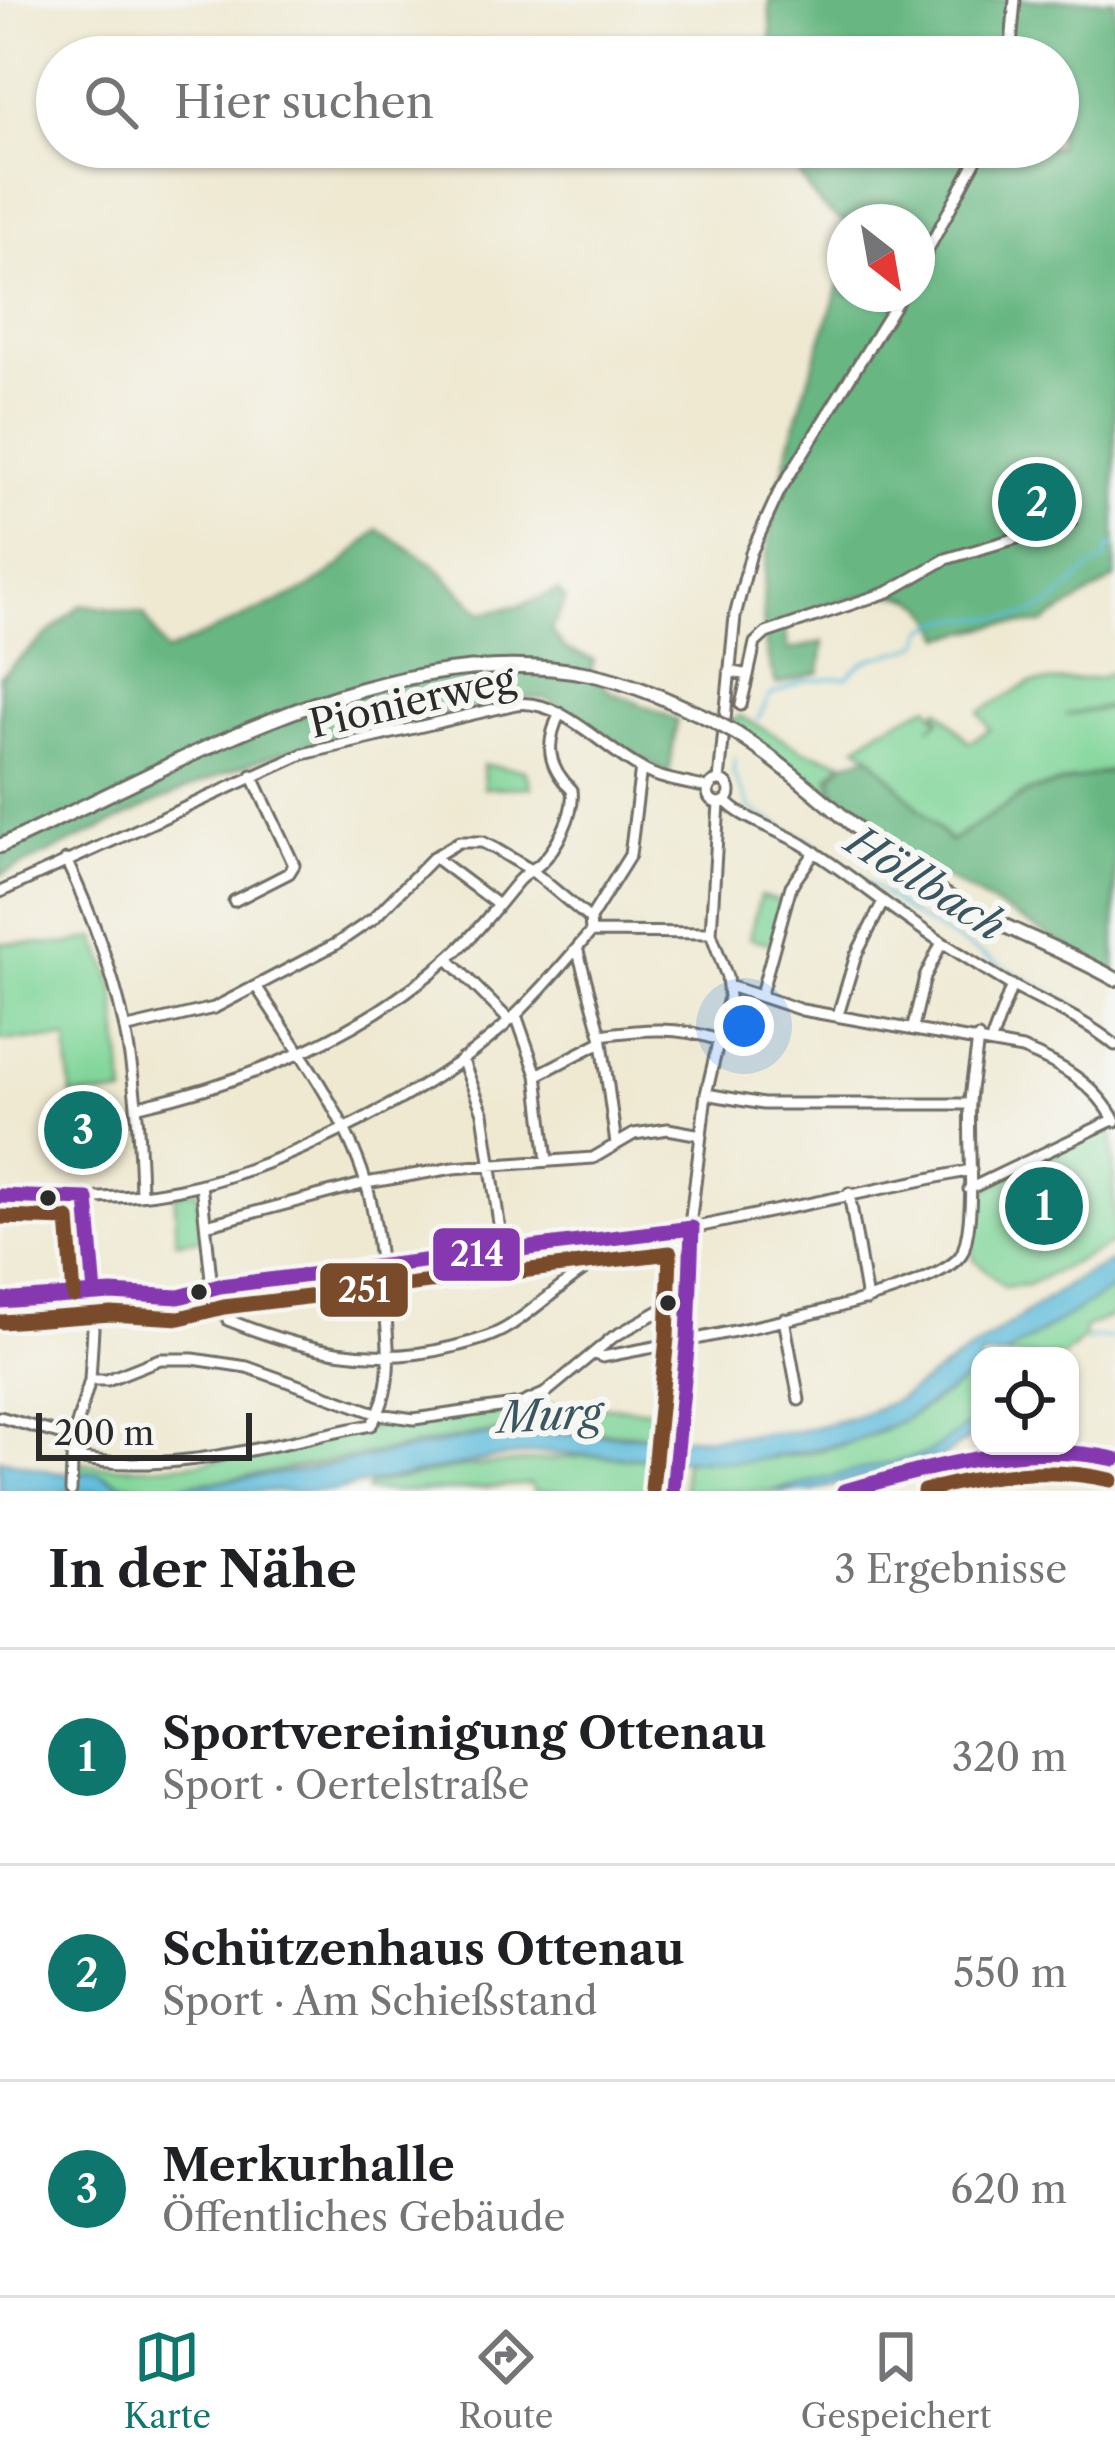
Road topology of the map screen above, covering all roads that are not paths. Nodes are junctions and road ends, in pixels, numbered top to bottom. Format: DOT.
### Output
graph roads {
  1 [pos="1016,0"];
  2 [pos="1012,36"];
  3 [pos="972,168"];
  4 [pos="935,236"];
  5 [pos="891,312"];
  6 [pos="1071,522"];
  7 [pos="729,671"];
  8 [pos="748,674"];
  9 [pos="742,705"];
  10 [pos="560,713"];
  11 [pos="641,768"];
  12 [pos="252,775"];
  13 [pos="714,784"];
  14 [pos="722,802"];
  15 [pos="0,846"];
  16 [pos="815,852"];
  17 [pos="434,857"];
  18 [pos="66,860"];
  19 [pos="531,870"];
  20 [pos="0,892"];
  21 [pos="234,901"];
  22 [pos="498,904"];
  23 [pos="880,908"];
  24 [pos="590,919"];
  25 [pos="590,932"];
  26 [pos="711,933"];
  27 [pos="940,947"];
  28 [pos="577,948"];
  29 [pos="448,959"];
  30 [pos="1115,979"];
  31 [pos="256,986"];
  32 [pos="729,986"];
  33 [pos="1011,988"];
  34 [pos="760,994"];
  35 [pos="838,1015"];
  36 [pos="513,1018"];
  37 [pos="914,1027"];
  38 [pos="128,1028"];
  39 [pos="601,1039"];
  40 [pos="719,1040"];
  41 [pos="985,1040"];
  42 [pos="1115,1045"];
  43 [pos="300,1054"];
  44 [pos="462,1059"];
  45 [pos="537,1075"];
  46 [pos="706,1094"];
  47 [pos="970,1104"];
  48 [pos="139,1106"];
  49 [pos="1114,1120"];
  50 [pos="344,1127"];
  51 [pos="700,1135"];
  52 [pos="616,1144"];
  53 [pos="547,1161"];
  54 [pos="493,1166"];
  55 [pos="971,1170"];
  56 [pos="366,1183"];
  57 [pos="201,1184"];
  58 [pos="969,1189"];
  59 [pos="849,1193"];
  60 [pos="140,1195"];
  61 [pos="0,1196"];
  62 [pos="87,1199"];
  63 [pos="206,1225"];
  64 [pos="692,1228"];
  65 [pos="648,1234"];
  66 [pos="600,1242"];
  67 [pos="687,1250"];
  68 [pos="503,1251"];
  69 [pos="380,1266"];
  70 [pos="216,1287"];
  71 [pos="95,1294"];
  72 [pos="867,1300"];
  73 [pos="0,1301"];
  74 [pos="666,1307"];
  75 [pos="784,1318"];
  76 [pos="684,1340"];
  77 [pos="594,1354"];
  78 [pos="390,1358"];
  79 [pos="90,1380"];
  80 [pos="799,1400"];
  81 [pos="378,1414"];
  82 [pos="0,1418"];
  83 [pos="73,1438"];
  84 [pos="72,1457"];
  85 [pos="1115,1460"];
  86 [pos="70,1491"];
  87 [pos="673,1491"];
  88 [pos="844,1491"];
  1 -- 2 [label="street"];
  3 -- 4 [label="street"];
  5 -- 7 [label="street"];
  6 -- 8 [label="street"];
  7 -- 8 [label="street"];
  7 -- 13 [label="street"];
  8 -- 9 [label="street"];
  10 -- 11 [label="street, Pionierweg"];
  10 -- 12 [label="street, Pionierweg"];
  10 -- 19 [label="street"];
  11 -- 13 [label="street, Pionierweg"];
  11 -- 24 [label="street"];
  12 -- 18 [label="street, Pionierweg"];
  12 -- 21 [label="street"];
  13 -- 14 [label="street"];
  13 -- 14 [label="street"];
  14 -- 16 [label="street"];
  14 -- 26 [label="street"];
  15 -- 30 [label="main road, bridge"];
  16 -- 23 [label="street"];
  16 -- 34 [label="street"];
  17 -- 19 [label="street"];
  17 -- 22 [label="street"];
  17 -- 31 [label="street"];
  18 -- 20 [label="street, Pionierweg"];
  18 -- 38 [label="street"];
  19 -- 22 [label="street"];
  19 -- 24 [label="street"];
  22 -- 29 [label="street"];
  23 -- 27 [label="street"];
  23 -- 35 [label="street"];
  24 -- 25 [label="street"];
  25 -- 26 [label="street"];
  25 -- 28 [label="street"];
  26 -- 32 [label="street"];
  27 -- 33 [label="street"];
  27 -- 37 [label="street"];
  28 -- 36 [label="street"];
  28 -- 39 [label="street"];
  29 -- 36 [label="street"];
  29 -- 43 [label="street"];
  31 -- 38 [label="street"];
  31 -- 43 [label="street"];
  32 -- 34 [label="street"];
  32 -- 40 [label="street"];
  33 -- 41 [label="street"];
  33 -- 42 [label="street"];
  34 -- 35 [label="street"];
  35 -- 37 [label="street"];
  36 -- 44 [label="street"];
  36 -- 45 [label="street"];
  37 -- 41 [label="street"];
  38 -- 48 [label="street"];
  39 -- 40 [label="street"];
  39 -- 45 [label="street"];
  39 -- 52 [label="street"];
  40 -- 46 [label="street"];
  41 -- 47 [label="street"];
  41 -- 49 [label="street"];
  43 -- 48 [label="street"];
  43 -- 50 [label="street"];
  44 -- 50 [label="street"];
  44 -- 54 [label="street"];
  45 -- 53 [label="street"];
  46 -- 47 [label="street"];
  46 -- 51 [label="street"];
  47 -- 55 [label="street"];
  48 -- 60 [label="street"];
  49 -- 58 [label="street"];
  50 -- 56 [label="street"];
  50 -- 57 [label="street"];
  51 -- 52 [label="street"];
  51 -- 64 [label="street"];
  52 -- 53 [label="street"];
  53 -- 54 [label="street"];
  54 -- 56 [label="street"];
  54 -- 68 [label="street"];
  55 -- 58 [label="street"];
  55 -- 59 [label="street"];
  56 -- 63 [label="street"];
  56 -- 69 [label="street"];
  57 -- 60 [label="street"];
  57 -- 63 [label="street"];
  58 -- 72 [label="street"];
  59 -- 64 [label="street"];
  59 -- 72 [label="street"];
  60 -- 62 [label="street"];
  61 -- 62 [label="street"];
  62 -- 71 [label="street"];
  63 -- 70 [label="street"];
  64 -- 65 [label="street"];
  64 -- 67 [label="street"];
  64 -- 76 [label="street"];
  65 -- 66 [label="street"];
  65 -- 67 [label="street"];
  66 -- 68 [label="street"];
  66 -- 78 [label="street"];
  67 -- 76 [label="street"];
  68 -- 69 [label="street"];
  69 -- 70 [label="street"];
  69 -- 78 [label="street"];
  70 -- 71 [label="street"];
  70 -- 78 [label="street"];
  71 -- 73 [label="street"];
  71 -- 79 [label="street"];
  72 -- 75 [label="street"];
  74 -- 77 [label="street"];
  75 -- 76 [label="street"];
  75 -- 80 [label="street"];
  76 -- 77 [label="street"];
  76 -- 87 [label="street"];
  77 -- 81 [label="street"];
  78 -- 81 [label="street"];
  79 -- 81 [label="street"];
  79 -- 83 [label="street"];
  81 -- 84 [label="street"];
  82 -- 83 [label="street"];
  83 -- 84 [label="street"];
  84 -- 86 [label="street"];
  85 -- 88 [label="street"];
}
